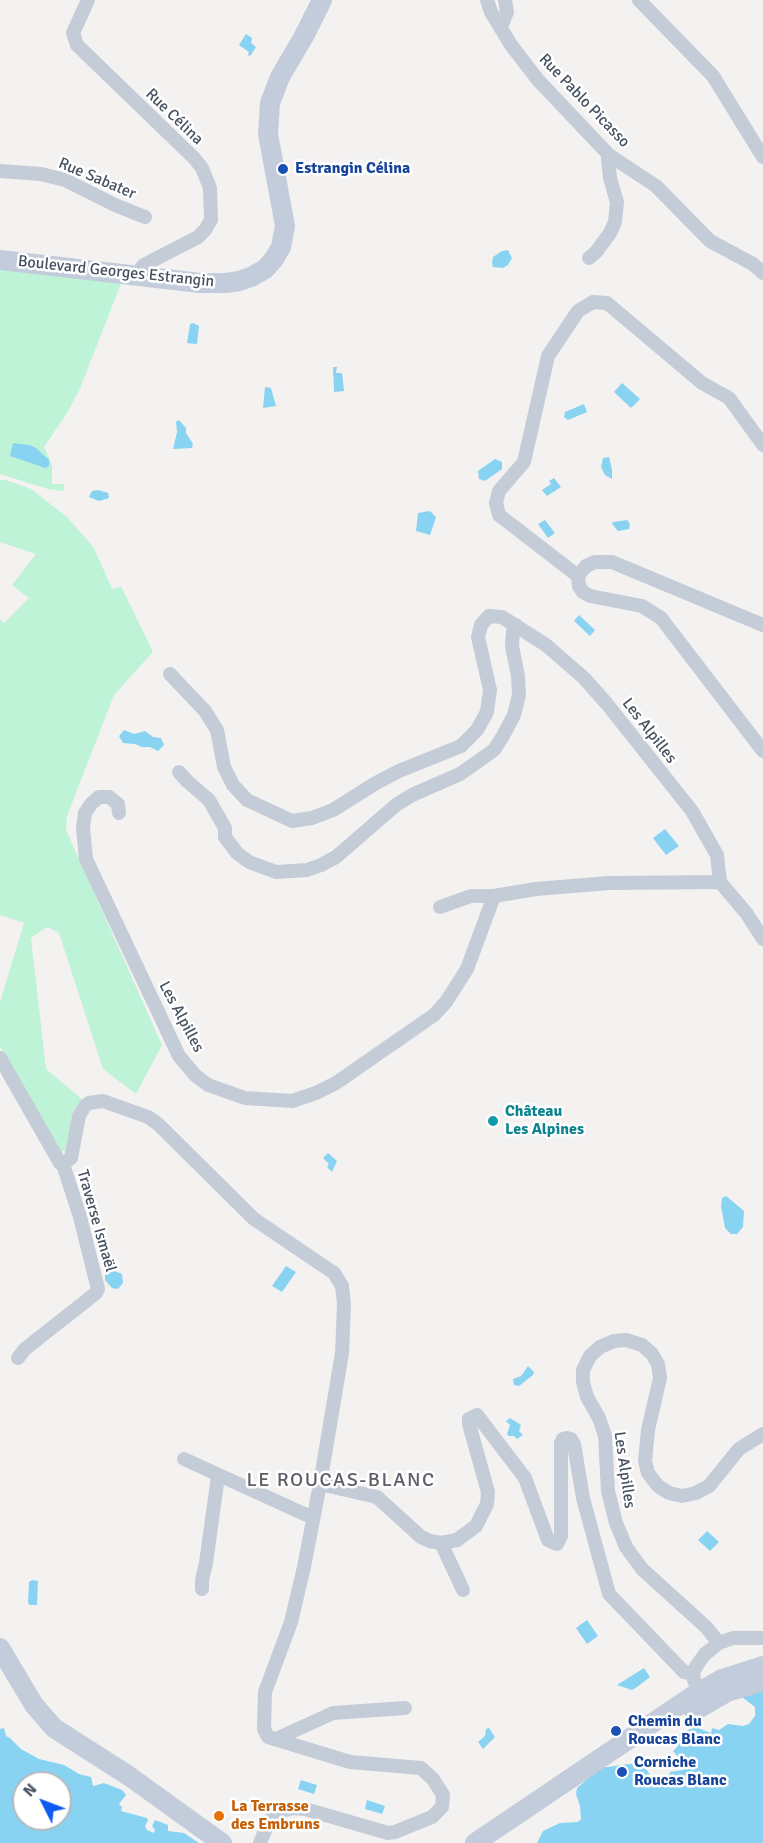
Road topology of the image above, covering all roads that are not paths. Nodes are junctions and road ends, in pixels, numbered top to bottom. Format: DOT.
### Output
graph roads {
  1 [pos="88,0"];
  2 [pos="322,0"];
  3 [pos="487,0"];
  4 [pos="505,0"];
  5 [pos="640,1"];
  6 [pos="501,27"];
  7 [pos="609,155"];
  8 [pos="763,157"];
  9 [pos="0,171"];
  10 [pos="145,217"];
  11 [pos="589,258"];
  12 [pos="0,260"];
  13 [pos="763,273"];
  14 [pos="135,275"];
  15 [pos="763,445"];
  16 [pos="578,576"];
  17 [pos="516,625"];
  18 [pos="763,625"];
  19 [pos="170,674"];
  20 [pos="763,751"];
  21 [pos="179,772"];
  22 [pos="119,813"];
  23 [pos="720,882"];
  24 [pos="494,896"];
  25 [pos="440,907"];
  26 [pos="763,939"];
  27 [pos="0,1058"];
  28 [pos="63,1164"];
  29 [pos="18,1358"];
  30 [pos="763,1434"];
  31 [pos="184,1459"];
  32 [pos="218,1476"];
  33 [pos="320,1484"];
  34 [pos="313,1518"];
  35 [pos="441,1543"];
  36 [pos="202,1589"];
  37 [pos="462,1590"];
  38 [pos="763,1638"];
  39 [pos="719,1642"];
  40 [pos="0,1648"];
  41 [pos="763,1666"];
  42 [pos="693,1673"];
  43 [pos="0,1674"];
  44 [pos="763,1681"];
  45 [pos="700,1699"];
  46 [pos="405,1708"];
  47 [pos="276,1739"];
  48 [pos="200,1843"];
  49 [pos="222,1843"];
  50 [pos="260,1843"];
  51 [pos="475,1843"];
  52 [pos="496,1843"];
  1 -- 14 [label="street, Rue Célina"];
  2 -- 14 [label="main road, Boulevard Georges Estrangin"];
  3 -- 6 [label="street, Rue Pablo Picasso"];
  4 -- 6 [label="street"];
  5 -- 8 [label="street"];
  6 -- 7 [label="street, Rue Pablo Picasso"];
  7 -- 11 [label="street"];
  7 -- 13 [label="street, Rue Pablo Picasso"];
  9 -- 10 [label="street, Rue Sabater"];
  12 -- 14 [label="main road, Boulevard Georges Estrangin"];
  15 -- 16 [label="street"];
  16 -- 18 [label="street"];
  16 -- 20 [label="street"];
  17 -- 19 [label="street, Les Alpilles"];
  17 -- 21 [label="street"];
  17 -- 23 [label="street, Les Alpilles"];
  22 -- 24 [label="street, Les Alpilles"];
  23 -- 24 [label="street"];
  23 -- 26 [label="street"];
  24 -- 25 [label="street"];
  27 -- 28 [label="street"];
  28 -- 29 [label="street, Traverse Ismaël"];
  28 -- 33 [label="street"];
  30 -- 39 [label="street, Les Alpilles"];
  31 -- 32 [label="street"];
  32 -- 34 [label="street"];
  32 -- 36 [label="street"];
  33 -- 34 [label="street"];
  33 -- 35 [label="street"];
  34 -- 47 [label="street"];
  35 -- 37 [label="street"];
  35 -- 42 [label="street"];
  38 -- 39 [label="street"];
  39 -- 42 [label="street"];
  40 -- 49 [label="main road"];
  41 -- 45 [label="main road"];
  42 -- 45 [label="street"];
  43 -- 48 [label="main road"];
  44 -- 45 [label="main road"];
  45 -- 51 [label="main road"];
  45 -- 52 [label="main road"];
  46 -- 47 [label="street"];
  47 -- 50 [label="street"];
}
